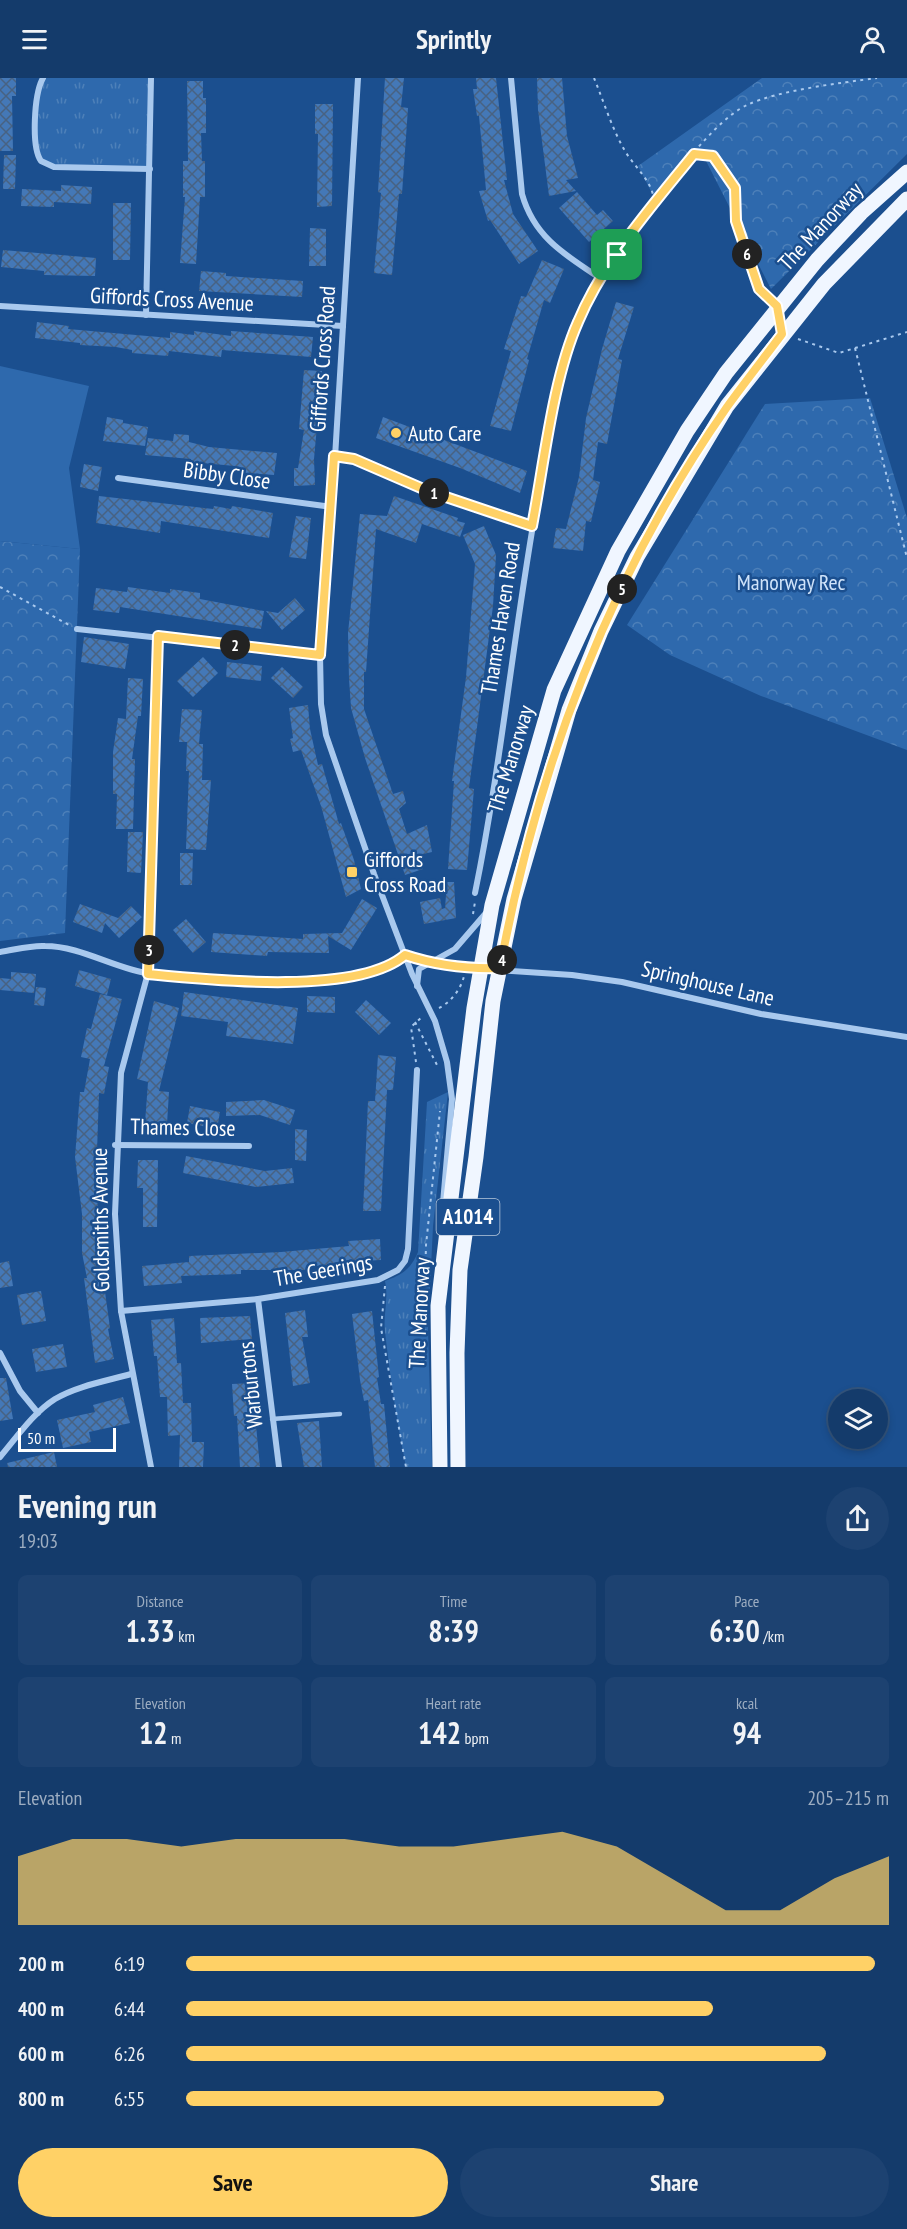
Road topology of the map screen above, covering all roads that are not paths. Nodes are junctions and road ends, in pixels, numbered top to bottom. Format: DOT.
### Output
graph roads {
  1 [pos="43,78"];
  2 [pos="151,78"];
  3 [pos="358,78"];
  4 [pos="511,78"];
  5 [pos="150,170"];
  6 [pos="907,172"];
  7 [pos="907,199"];
  8 [pos="617,255"];
  9 [pos="600,278"];
  10 [pos="0,306"];
  11 [pos="146,315"];
  12 [pos="342,327"];
  13 [pos="334,456"];
  14 [pos="118,478"];
  15 [pos="332,507"];
  16 [pos="532,526"];
  17 [pos="77,629"];
  18 [pos="158,636"];
  19 [pos="320,655"];
  20 [pos="475,893"];
  21 [pos="492,905"];
  22 [pos="0,952"];
  23 [pos="405,955"];
  24 [pos="428,962"];
  25 [pos="500,968"];
  26 [pos="480,969"];
  27 [pos="148,974"];
  28 [pos="417,986"];
  29 [pos="907,1037"];
  30 [pos="417,1070"];
  31 [pos="116,1145"];
  32 [pos="249,1146"];
  33 [pos="258,1299"];
  34 [pos="438,1306"];
  35 [pos="121,1311"];
  36 [pos="0,1353"];
  37 [pos="131,1374"];
  38 [pos="38,1413"];
  39 [pos="340,1414"];
  40 [pos="272,1419"];
  41 [pos="0,1457"];
  42 [pos="151,1467"];
  43 [pos="279,1467"];
  44 [pos="440,1467"];
  45 [pos="458,1467"];
  1 -- 5 [label="street"];
  2 -- 5 [label="street"];
  3 -- 12 [label="street, Giffords Cross Road"];
  4 -- 9 [label="street"];
  5 -- 11 [label="street"];
  6 -- 21 [label="main road, The Manorway / A1014"];
  7 -- 25 [label="main road, The Manorway / A1014"];
  8 -- 9 [label="street, Thames Haven Road"];
  9 -- 16 [label="street, Thames Haven Road"];
  10 -- 11 [label="street, Giffords Cross Avenue"];
  11 -- 12 [label="street, Giffords Cross Avenue"];
  12 -- 13 [label="street, Giffords Cross Road"];
  13 -- 15 [label="street, Giffords Cross Road"];
  13 -- 16 [label="street"];
  14 -- 15 [label="street, Bibby Close"];
  15 -- 19 [label="street, Giffords Cross Road"];
  16 -- 20 [label="street, Thames Haven Road"];
  17 -- 18 [label="street"];
  18 -- 19 [label="street"];
  18 -- 27 [label="street, Goldsmiths Avenue"];
  19 -- 23 [label="street, Giffords Cross Road"];
  21 -- 24 [label="street"];
  21 -- 26 [label="main road, The Manorway / A1014"];
  22 -- 27 [label="street"];
  23 -- 24 [label="street, Springhouse Lane"];
  23 -- 27 [label="street"];
  23 -- 28 [label="street, Giffords Cross Road"];
  24 -- 26 [label="street, Springhouse Lane"];
  24 -- 28 [label="street"];
  25 -- 26 [label="street, Springhouse Lane"];
  25 -- 29 [label="street, Springhouse Lane"];
  25 -- 45 [label="main road, The Manorway / A1014"];
  26 -- 34 [label="main road, The Manorway / A1014"];
  27 -- 31 [label="street, Goldsmiths Avenue"];
  28 -- 34 [label="street, Giffords Cross Road"];
  30 -- 33 [label="street, The Geerings"];
  31 -- 32 [label="street, Thames Close"];
  31 -- 35 [label="street, Goldsmiths Avenue"];
  33 -- 35 [label="street, The Geerings"];
  33 -- 40 [label="street, Warburtons"];
  34 -- 44 [label="main road, The Manorway / A1014"];
  35 -- 37 [label="street, Goldsmiths Avenue"];
  36 -- 38 [label="street"];
  37 -- 38 [label="street"];
  37 -- 42 [label="street, Goldsmiths Avenue"];
  38 -- 41 [label="street"];
  39 -- 40 [label="lane"];
  40 -- 43 [label="street, Warburtons"];
}
